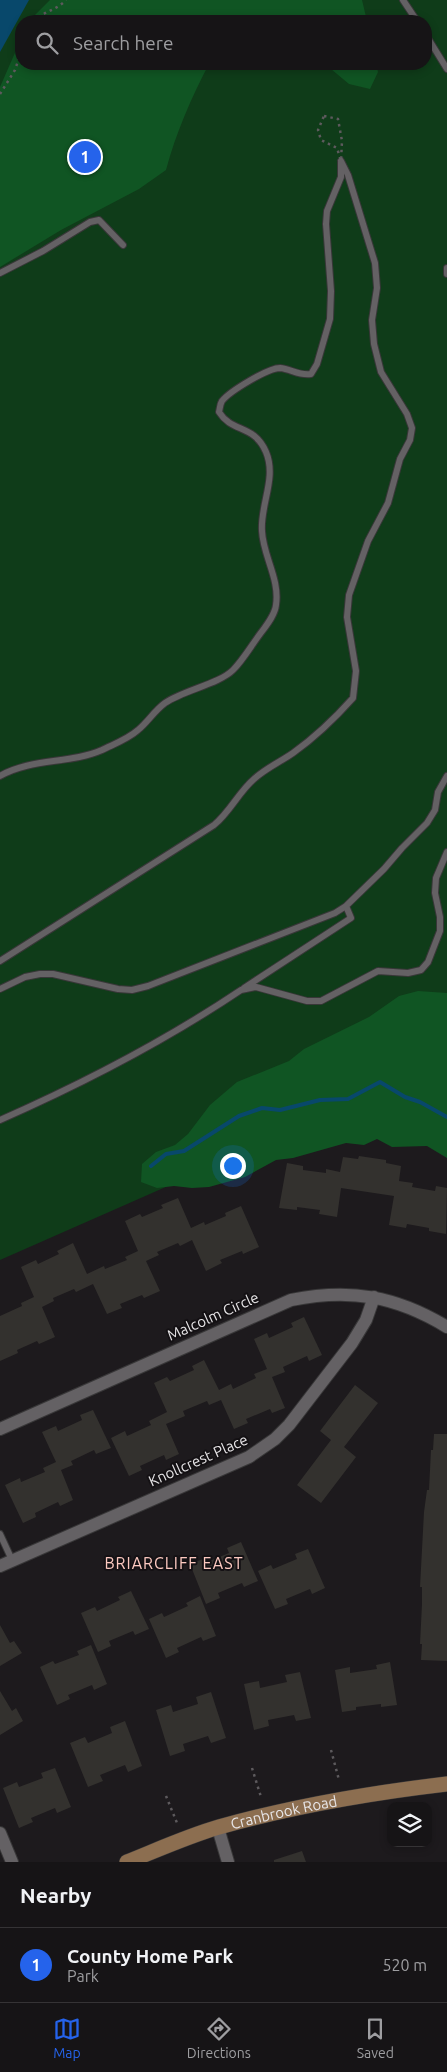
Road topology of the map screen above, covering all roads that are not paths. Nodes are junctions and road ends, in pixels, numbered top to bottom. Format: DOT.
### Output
graph roads {
  1 [pos="403,0"];
  2 [pos="413,15"];
  3 [pos="432,44"];
  4 [pos="447,68"];
  5 [pos="123,245"];
  6 [pos="447,268"];
  7 [pos="0,273"];
  8 [pos="447,274"];
  9 [pos="0,776"];
  10 [pos="447,776"];
  11 [pos="447,852"];
  12 [pos="346,906"];
  13 [pos="0,961"];
  14 [pos="0,989"];
  15 [pos="241,990"];
  16 [pos="0,1120"];
  17 [pos="374,1297"];
  18 [pos="447,1327"];
  19 [pos="0,1429"];
  20 [pos="0,1534"];
  21 [pos="12,1560"];
  22 [pos="0,1566"];
  23 [pos="447,1784"];
  24 [pos="218,1828"];
  25 [pos="0,1834"];
  26 [pos="12,1862"];
  27 [pos="127,1862"];
  28 [pos="228,1862"];
  1 -- 2 [label="lane"];
  3 -- 4 [label="lane"];
  5 -- 7 [label="lane"];
  6 -- 8 [label="lane"];
  9 -- 13 [label="lane"];
  10 -- 12 [label="lane"];
  11 -- 15 [label="lane"];
  12 -- 14 [label="lane"];
  12 -- 15 [label="lane"];
  15 -- 16 [label="lane"];
  17 -- 18 [label="street, Malcolm Circle"];
  17 -- 19 [label="street, Malcolm Circle"];
  17 -- 21 [label="street, Knollcrest Place"];
  20 -- 21 [label="lane"];
  21 -- 22 [label="street, Knollcrest Place"];
  23 -- 24 [label="street, Cranbrook Road"];
  24 -- 27 [label="street, Cranbrook Road"];
  24 -- 28 [label="street"];
  25 -- 26 [label="street"];
}
